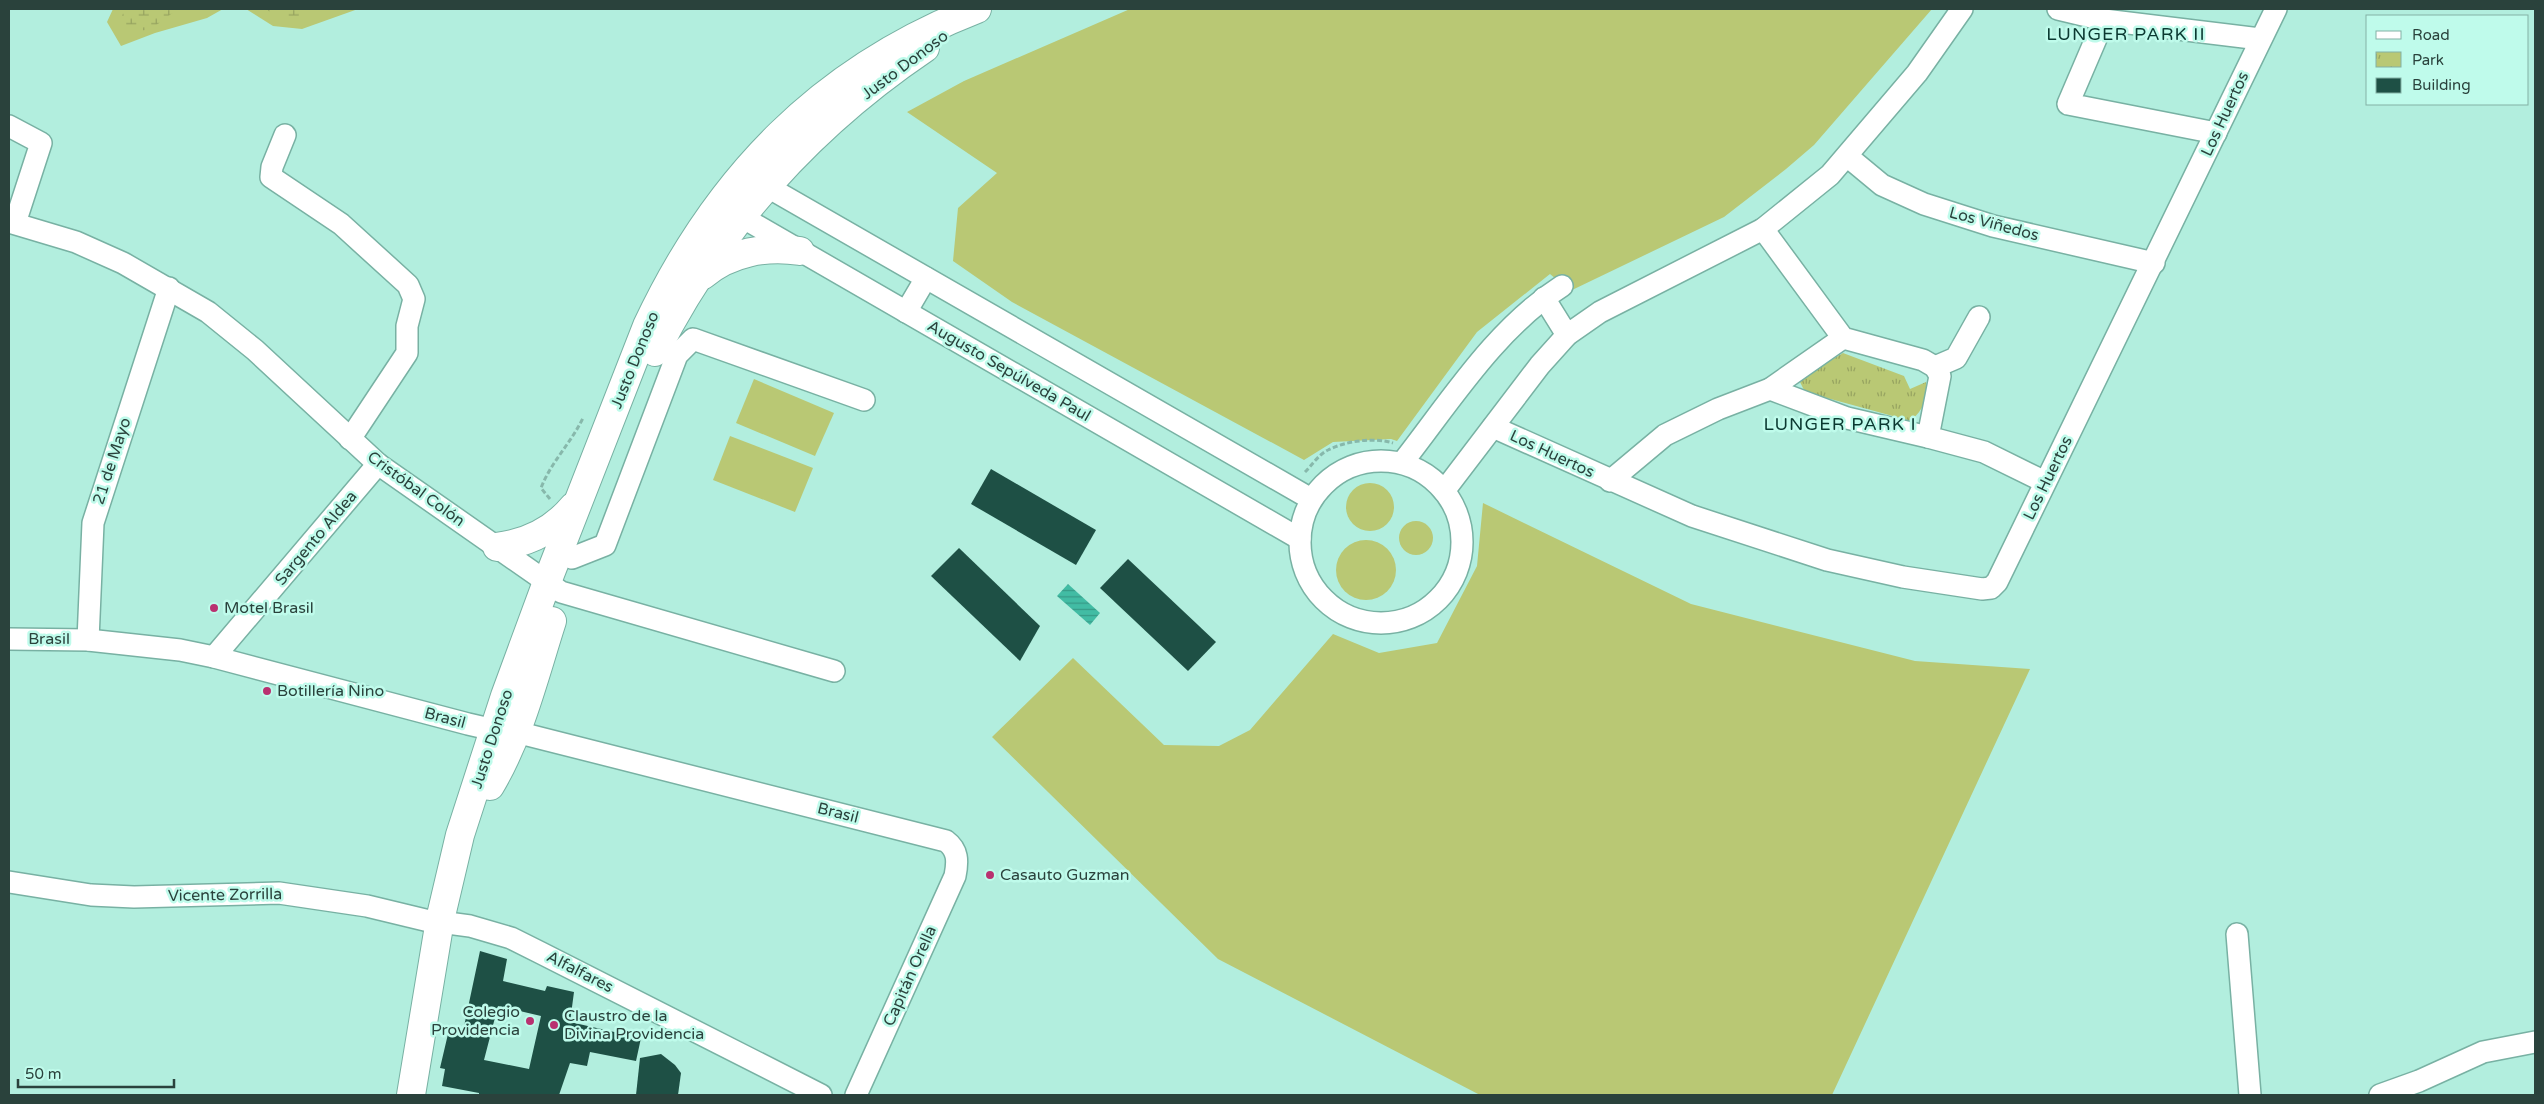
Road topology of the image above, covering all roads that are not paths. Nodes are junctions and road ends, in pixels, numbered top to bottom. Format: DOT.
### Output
graph roads {
  1 [pos="976,9"];
  2 [pos="985,9"];
  3 [pos="1962,9"];
  4 [pos="2058,9"];
  5 [pos="2276,9"];
  6 [pos="2104,20"];
  7 [pos="2260,40"];
  8 [pos="9,126"];
  9 [pos="2216,133"];
  10 [pos="285,135"];
  11 [pos="1847,156"];
  12 [pos="743,173"];
  13 [pos="766,186"];
  14 [pos="730,210"];
  15 [pos="12,222"];
  16 [pos="1763,229"];
  17 [pos="800,251"];
  18 [pos="2154,263"];
  19 [pos="926,278"];
  20 [pos="692,285"];
  21 [pos="1562,286"];
  22 [pos="169,288"];
  23 [pos="1544,298"];
  24 [pos="906,312"];
  25 [pos="1979,317"];
  26 [pos="1567,335"];
  27 [pos="1843,338"];
  28 [pos="1936,366"];
  29 [pos="1770,389"];
  30 [pos="864,400"];
  31 [pos="1493,427"];
  32 [pos="1928,437"];
  33 [pos="350,439"];
  34 [pos="1401,454"];
  35 [pos="378,464"];
  36 [pos="1610,481"];
  37 [pos="2045,482"];
  38 [pos="584,486"];
  39 [pos="1444,491"];
  40 [pos="1311,499"];
  41 [pos="1300,539"];
  42 [pos="497,547"];
  43 [pos="572,558"];
  44 [pos="554,587"];
  45 [pos="9,639"];
  46 [pos="88,640"];
  47 [pos="214,657"];
  48 [pos="834,672"];
  49 [pos="505,731"];
  50 [pos="957,855"];
  51 [pos="9,882"];
  52 [pos="440,920"];
  53 [pos="2237,934"];
  54 [pos="2535,1042"];
  55 [pos="411,1095"];
  56 [pos="821,1095"];
  57 [pos="856,1095"];
  58 [pos="2250,1095"];
  59 [pos="2380,1095"];
  1 -- 12 [label="main road, Justo Donoso"];
  2 -- 13 [label="main road, Justo Donoso"];
  3 -- 11 [label="street"];
  4 -- 6 [label="street"];
  5 -- 7 [label="street, Los Huertos"];
  6 -- 7 [label="street"];
  6 -- 9 [label="street"];
  7 -- 9 [label="street, Los Huertos"];
  8 -- 15 [label="street"];
  9 -- 18 [label="street, Los Huertos"];
  10 -- 33 [label="street"];
  11 -- 16 [label="street"];
  11 -- 18 [label="street, Los Viñedos"];
  12 -- 13 [label="street"];
  12 -- 14 [label="main road, Justo Donoso"];
  13 -- 14 [label="main road, Justo Donoso"];
  13 -- 19 [label="street"];
  14 -- 17 [label="street, Augusto Sepúlveda Paul"];
  14 -- 20 [label="main road, Justo Donoso"];
  14 -- 38 [label="main road, Justo Donoso"];
  15 -- 22 [label="street, Cristóbal Colón"];
  16 -- 26 [label="street"];
  16 -- 27 [label="street"];
  17 -- 20 [label="main road"];
  17 -- 24 [label="street, Augusto Sepúlveda Paul"];
  18 -- 37 [label="street, Los Huertos"];
  19 -- 24 [label="street"];
  19 -- 40 [label="street"];
  20 -- 43 [label="main road, Justo Donoso"];
  21 -- 23 [label="street"];
  22 -- 33 [label="street, Cristóbal Colón"];
  22 -- 46 [label="street, 21 de Mayo"];
  23 -- 26 [label="street"];
  23 -- 34 [label="street"];
  24 -- 41 [label="street, Augusto Sepúlveda Paul"];
  25 -- 28 [label="street"];
  26 -- 31 [label="street"];
  27 -- 28 [label="street"];
  27 -- 29 [label="street, Los Huertos"];
  28 -- 32 [label="street"];
  29 -- 32 [label="street"];
  29 -- 36 [label="street, Los Huertos"];
  30 -- 43 [label="street"];
  31 -- 36 [label="street, Los Huertos"];
  31 -- 39 [label="street"];
  32 -- 37 [label="street"];
  33 -- 35 [label="street, Cristóbal Colón"];
  34 -- 39 [label="street"];
  34 -- 40 [label="street"];
  35 -- 42 [label="street, Cristóbal Colón"];
  35 -- 47 [label="street, Sargento Aldea"];
  36 -- 37 [label="street, Los Huertos"];
  38 -- 42 [label="main road"];
  38 -- 44 [label="main road, Justo Donoso"];
  39 -- 41 [label="street"];
  40 -- 41 [label="street"];
  42 -- 44 [label="street, Cristóbal Colón"];
  43 -- 44 [label="main road, Justo Donoso"];
  44 -- 48 [label="street, Cristóbal Colón"];
  44 -- 49 [label="main road, Justo Donoso"];
  45 -- 46 [label="street, Brasil"];
  46 -- 47 [label="street, Brasil"];
  47 -- 49 [label="street, Brasil"];
  49 -- 50 [label="street, Brasil"];
  49 -- 52 [label="main road, Justo Donoso"];
  50 -- 57 [label="street, Capitán Orella"];
  51 -- 52 [label="street, Vicente Zorrilla"];
  52 -- 55 [label="main road, Justo Donoso"];
  52 -- 56 [label="street, Alfalfares"];
  53 -- 58 [label="street"];
  54 -- 59 [label="street"];
}
